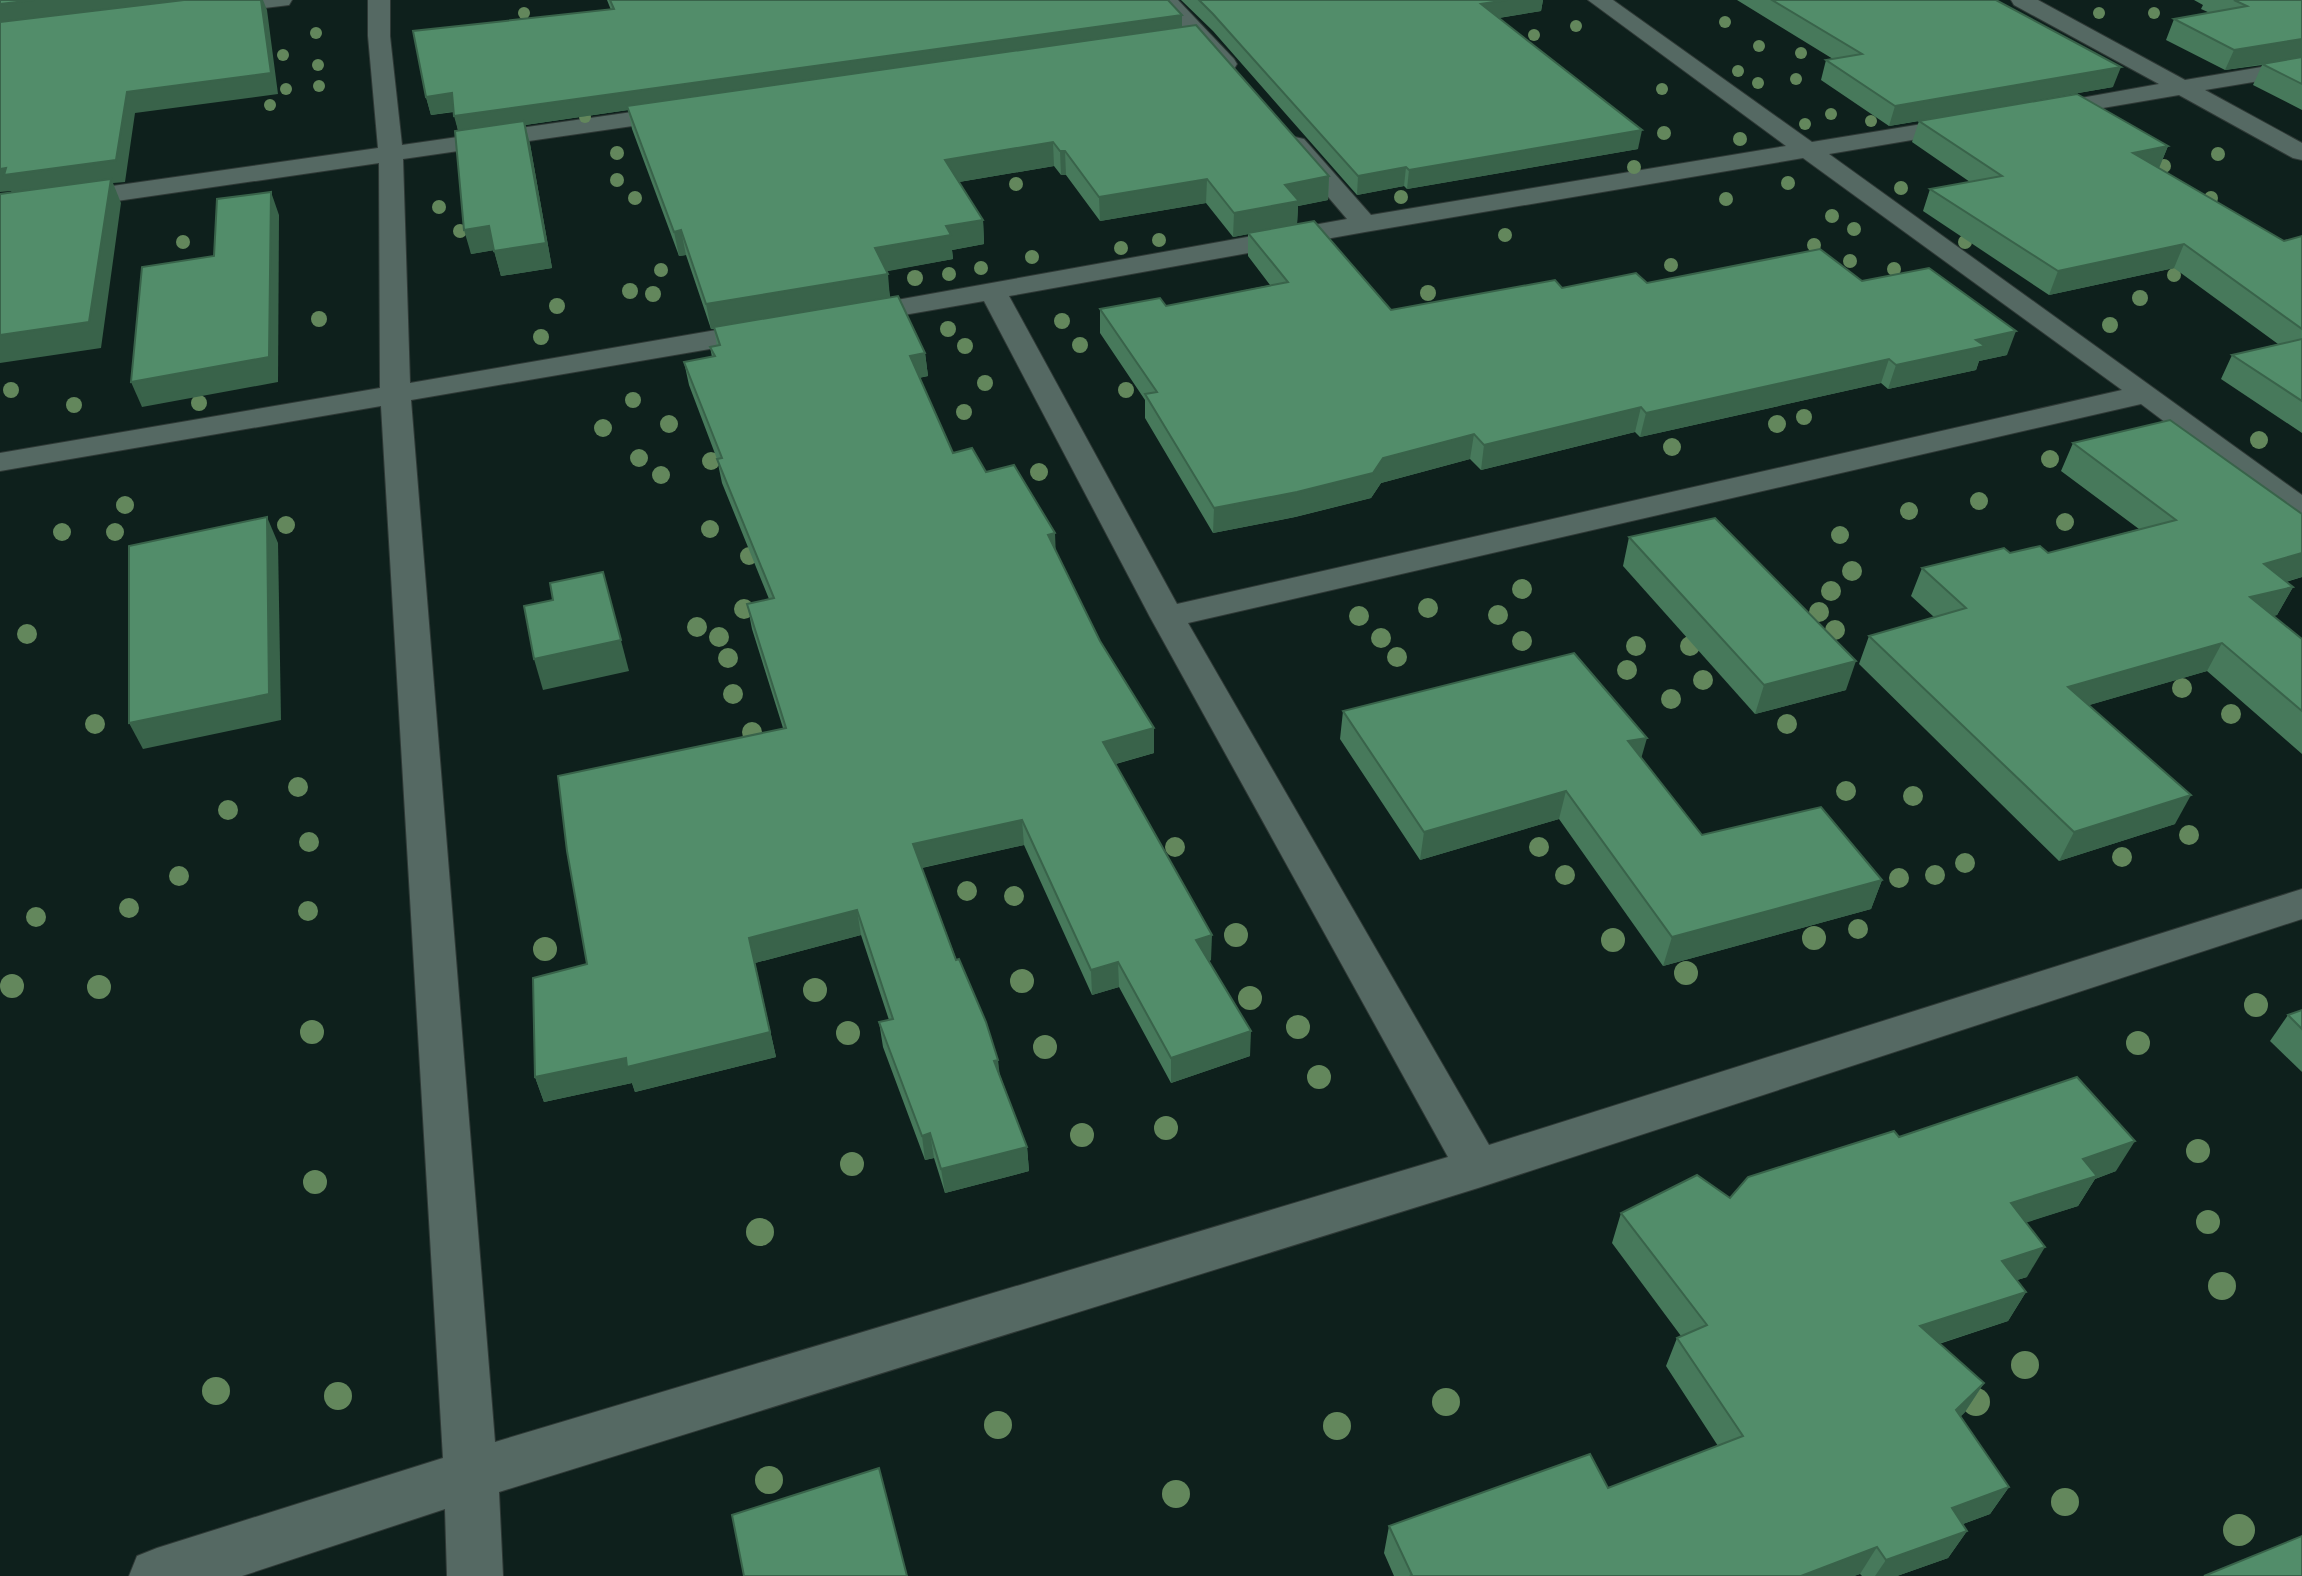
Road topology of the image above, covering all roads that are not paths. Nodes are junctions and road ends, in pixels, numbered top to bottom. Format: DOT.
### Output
graph roads {
  1 [pos="281,0"];
  2 [pos="379,0"];
  3 [pos="1166,0"];
  4 [pos="1599,0"];
  5 [pos="2022,0"];
  6 [pos="187,11"];
  7 [pos="1203,38"];
  8 [pos="1176,42"];
  9 [pos="2302,67"];
  10 [pos="1239,80"];
  11 [pos="2182,87"];
  12 [pos="708,108"];
  13 [pos="1284,131"];
  14 [pos="1807,152"];
  15 [pos="391,153"];
  16 [pos="2302,153"];
  17 [pos="0,209"];
  18 [pos="1365,224"];
  19 [pos="993,292"];
  20 [pos="830,320"];
  21 [pos="789,327"];
  22 [pos="395,393"];
  23 [pos="2146,394"];
  24 [pos="0,462"];
  25 [pos="2302,510"];
  26 [pos="1167,617"];
  27 [pos="2302,904"];
  28 [pos="1478,1168"];
  29 [pos="471,1475"];
  30 [pos="157,1576"];
  31 [pos="475,1576"];
  1 -- 6 [label="street"];
  2 -- 15 [label="street"];
  3 -- 7 [label="street"];
  4 -- 14 [label="street"];
  5 -- 11 [label="street"];
  7 -- 8 [label="street"];
  7 -- 10 [label="street"];
  9 -- 11 [label="street"];
  11 -- 14 [label="street"];
  11 -- 16 [label="street"];
  12 -- 15 [label="street"];
  13 -- 18 [label="street"];
  14 -- 18 [label="street"];
  14 -- 23 [label="street"];
  15 -- 17 [label="street"];
  15 -- 22 [label="street"];
  18 -- 19 [label="street"];
  19 -- 20 [label="street"];
  19 -- 26 [label="street"];
  21 -- 22 [label="street"];
  22 -- 24 [label="street"];
  22 -- 29 [label="street"];
  23 -- 25 [label="street"];
  23 -- 26 [label="street"];
  26 -- 28 [label="street"];
  27 -- 28 [label="street"];
  28 -- 29 [label="street"];
  29 -- 30 [label="street"];
  29 -- 31 [label="street"];
}
